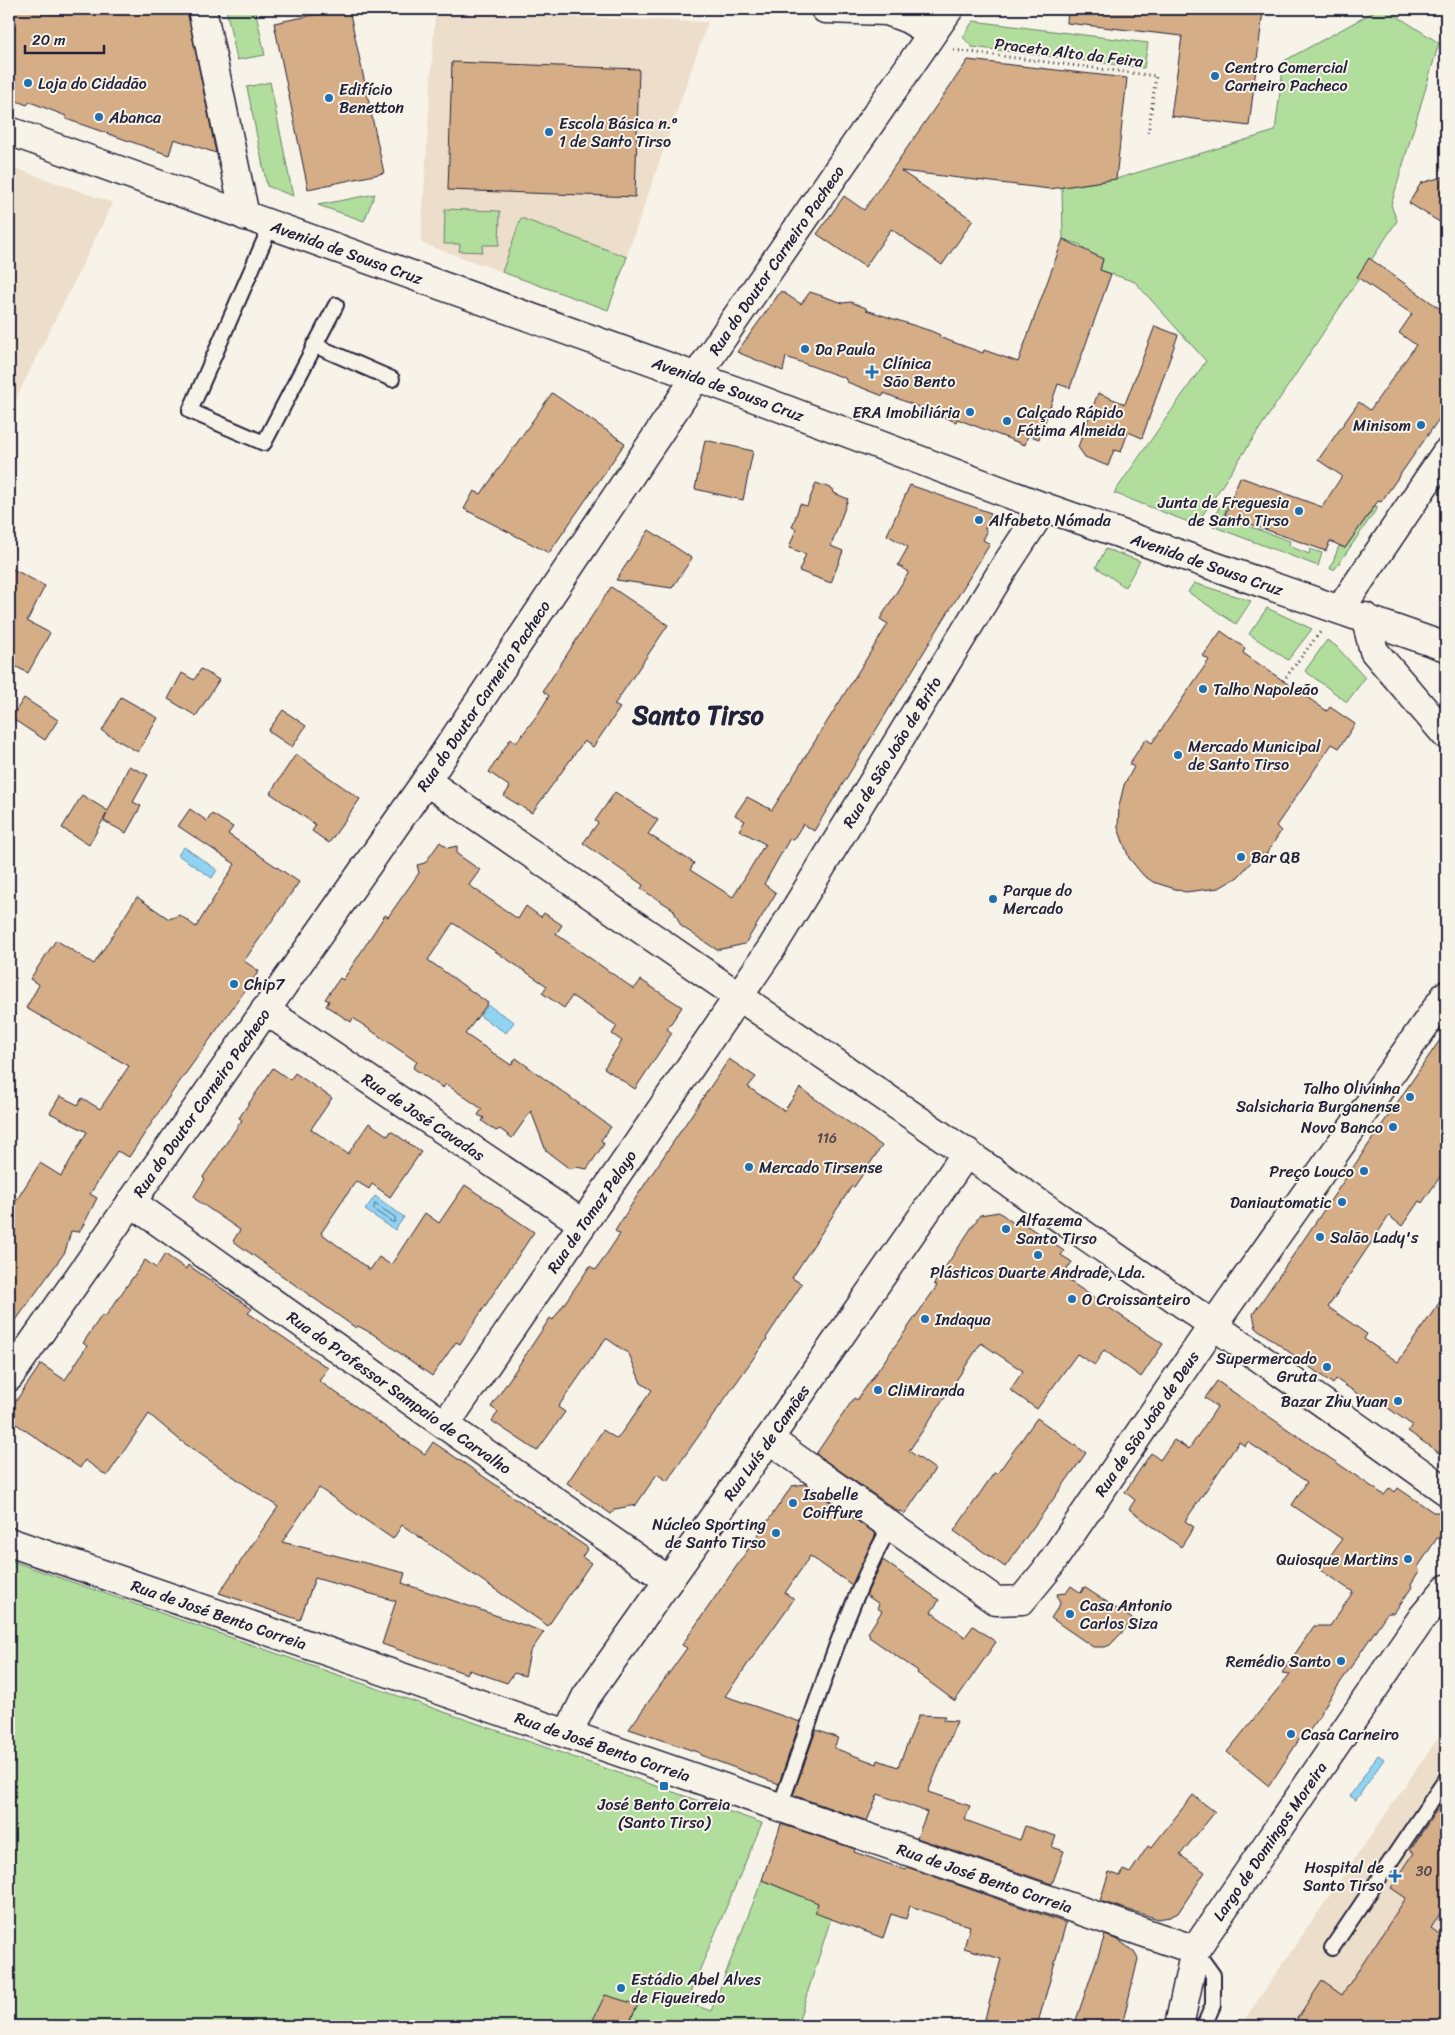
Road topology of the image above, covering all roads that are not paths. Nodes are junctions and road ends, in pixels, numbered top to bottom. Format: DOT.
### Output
graph roads {
  1 [pos="202,9"];
  2 [pos="825,9"];
  3 [pos="949,9"];
  4 [pos="940,41"];
  5 [pos="9,131"];
  6 [pos="245,216"];
  7 [pos="271,225"];
  8 [pos="336,305"];
  9 [pos="314,345"];
  10 [pos="696,377"];
  11 [pos="392,379"];
  12 [pos="1446,453"];
  13 [pos="1044,507"];
  14 [pos="1353,613"];
  15 [pos="1446,646"];
  16 [pos="1446,735"];
  17 [pos="426,781"];
  18 [pos="1446,995"];
  19 [pos="739,997"];
  20 [pos="265,1010"];
  21 [pos="968,1152"];
  22 [pos="131,1202"];
  23 [pos="582,1223"];
  24 [pos="1214,1324"];
  25 [pos="9,1377"];
  26 [pos="445,1425"];
  27 [pos="769,1439"];
  28 [pos="1446,1491"];
  29 [pos="890,1526"];
  30 [pos="9,1542"];
  31 [pos="668,1580"];
  32 [pos="1446,1589"];
  33 [pos="568,1733"];
  34 [pos="1446,1779"];
  35 [pos="780,1806"];
  36 [pos="1332,1948"];
  37 [pos="1195,1950"];
  38 [pos="1176,2021"];
  39 [pos="1204,2026"];
  1 -- 6 [label="street"];
  2 -- 4 [label="street"];
  3 -- 4 [label="street, Rua do Doutor Carneiro Pacheco"];
  4 -- 10 [label="street, Rua do Doutor Carneiro Pacheco"];
  5 -- 6 [label="street, Avenida de Sousa Cruz"];
  6 -- 7 [label="street, Avenida de Sousa Cruz"];
  7 -- 9 [label="lane"];
  7 -- 10 [label="street, Avenida de Sousa Cruz"];
  8 -- 9 [label="lane"];
  9 -- 11 [label="lane"];
  10 -- 13 [label="street, Avenida de Sousa Cruz"];
  10 -- 17 [label="street, Rua do Doutor Carneiro Pacheco"];
  12 -- 14 [label="street"];
  13 -- 14 [label="street, Avenida de Sousa Cruz"];
  13 -- 19 [label="street, Rua de São João de Brito"];
  14 -- 15 [label="street, Avenida de Sousa Cruz"];
  14 -- 16 [label="street"];
  17 -- 19 [label="street"];
  17 -- 20 [label="street, Rua do Doutor Carneiro Pacheco"];
  18 -- 24 [label="street, Rua de São João de Deus"];
  19 -- 21 [label="street"];
  19 -- 23 [label="street, Rua de Tomaz Pelayo"];
  20 -- 22 [label="street, Rua do Doutor Carneiro Pacheco"];
  20 -- 23 [label="street, Rua de José Cavadas"];
  21 -- 24 [label="street"];
  21 -- 27 [label="street, Rua Luís de Camões"];
  22 -- 25 [label="street, Rua do Doutor Carneiro Pacheco"];
  22 -- 26 [label="street, Rua do Professor Sampaio de Carvalho"];
  23 -- 26 [label="street, Rua de Tomaz Pelayo"];
  24 -- 28 [label="street"];
  24 -- 29 [label="street, Rua de São João de Deus"];
  26 -- 31 [label="street, Rua do Professor Sampaio de Carvalho"];
  27 -- 29 [label="street, Rua de São João de Deus"];
  27 -- 31 [label="street, Rua Luís de Camões"];
  29 -- 35 [label="lane"];
  30 -- 33 [label="street, Rua de José Bento Correia"];
  31 -- 33 [label="street, Rua Luís de Camões"];
  32 -- 37 [label="street, Largo de Domingos Moreira"];
  33 -- 35 [label="street, Rua de José Bento Correia"];
  34 -- 36 [label="lane"];
  35 -- 37 [label="street, Rua de José Bento Correia"];
  37 -- 38 [label="street"];
  37 -- 39 [label="lane"];
}
